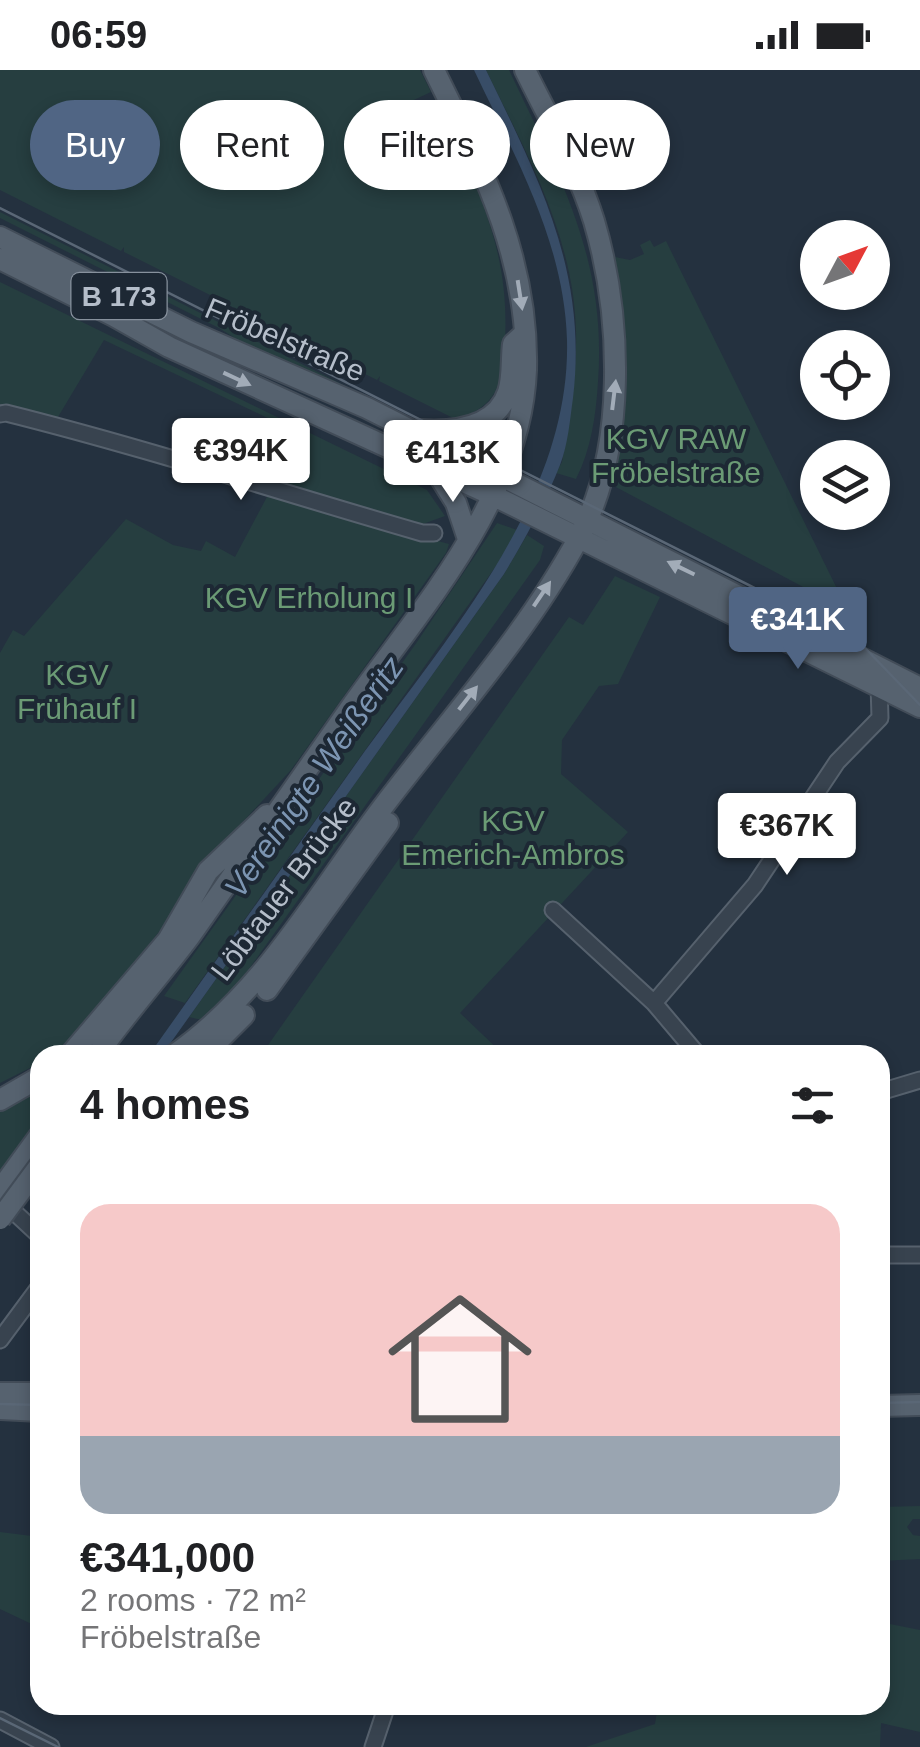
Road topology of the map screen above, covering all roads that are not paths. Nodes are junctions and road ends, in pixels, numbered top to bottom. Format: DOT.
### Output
graph roads {
  1 [pos="434,70"];
  2 [pos="525,70"];
  3 [pos="0,222"];
  4 [pos="0,236"];
  5 [pos="0,258"];
  6 [pos="0,274"];
  7 [pos="525,334"];
  8 [pos="168,348"];
  9 [pos="238,353"];
  10 [pos="0,414"];
  11 [pos="409,430"];
  12 [pos="435,470"];
  13 [pos="503,489"];
  14 [pos="582,530"];
  15 [pos="434,533"];
  16 [pos="468,538"];
  17 [pos="879,684"];
  18 [pos="920,688"];
  19 [pos="920,707"];
  20 [pos="430,747"];
  21 [pos="281,806"];
  22 [pos="552,910"];
  23 [pos="654,1003"];
  24 [pos="79,1045"];
  25 [pos="105,1045"];
  26 [pos="186,1045"];
  27 [pos="214,1045"];
  28 [pos="690,1045"];
  29 [pos="920,1080"];
  30 [pos="30,1083"];
  31 [pos="890,1089"];
  32 [pos="0,1100"];
  33 [pos="30,1148"];
  34 [pos="30,1180"];
  35 [pos="0,1190"];
  36 [pos="6,1215"];
  37 [pos="30,1230"];
  38 [pos="920,1255"];
  39 [pos="890,1256"];
  40 [pos="30,1300"];
  41 [pos="0,1340"];
  42 [pos="0,1393"];
  43 [pos="30,1393"];
  44 [pos="920,1405"];
  45 [pos="890,1406"];
  46 [pos="0,1409"];
  47 [pos="30,1410"];
  48 [pos="383,1715"];
  49 [pos="0,1720"];
  50 [pos="51,1747"];
  51 [pos="372,1747"];
  1 -- 7 [label="main road, Löbtauer Brücke, one-way"];
  14 -- 2 [label="main road, one-way"];
  3 -- 9 [label="main road"];
  4 -- 9 [label="main road, Fröbelstraße / B 173"];
  5 -- 8 [label="main road, Fröbelstraße / B 173"];
  6 -- 8 [label="main road"];
  7 -- 11 [label="main road"];
  7 -- 13 [label="main road, Löbtauer Brücke"];
  8 -- 12 [label="main road, Fröbelstraße / B 173, one-way"];
  9 -- 11 [label="main road, Fröbelstraße / B 173"];
  10 -- 15 [label="street"];
  11 -- 13 [label="main road, Fröbelstraße / B 173"];
  12 -- 13 [label="main road, Fröbelstraße"];
  12 -- 16 [label="main road"];
  13 -- 14 [label="main road, Fröbelstraße / B 173"];
  13 -- 16 [label="main road, Löbtauer Brücke"];
  14 -- 17 [label="main road, Fröbelstraße"];
  18 -- 14 [label="main road, Fröbelstraße, one-way"];
  20 -- 14 [label="main road, one-way"];
  16 -- 21 [label="main road, Löbtauer Brücke"];
  17 -- 19 [label="main road, Fröbelstraße"];
  17 -- 23 [label="street"];
  20 -- 26 [label="main road, Löbtauer Brücke"];
  20 -- 27 [label="main road"];
  21 -- 24 [label="main road"];
  21 -- 25 [label="main road, Löbtauer Brücke"];
  22 -- 23 [label="street"];
  23 -- 28 [label="street"];
  29 -- 31 [label="street"];
  30 -- 32 [label="main road"];
  33 -- 35 [label="main road"];
  34 -- 36 [label="main road, bridge"];
  36 -- 37 [label="street"];
  38 -- 39 [label="street"];
  40 -- 41 [label="street"];
  42 -- 43 [label="main road"];
  44 -- 45 [label="main road"];
  46 -- 47 [label="main road"];
  48 -- 51 [label="street"];
  49 -- 50 [label="street"];
}
